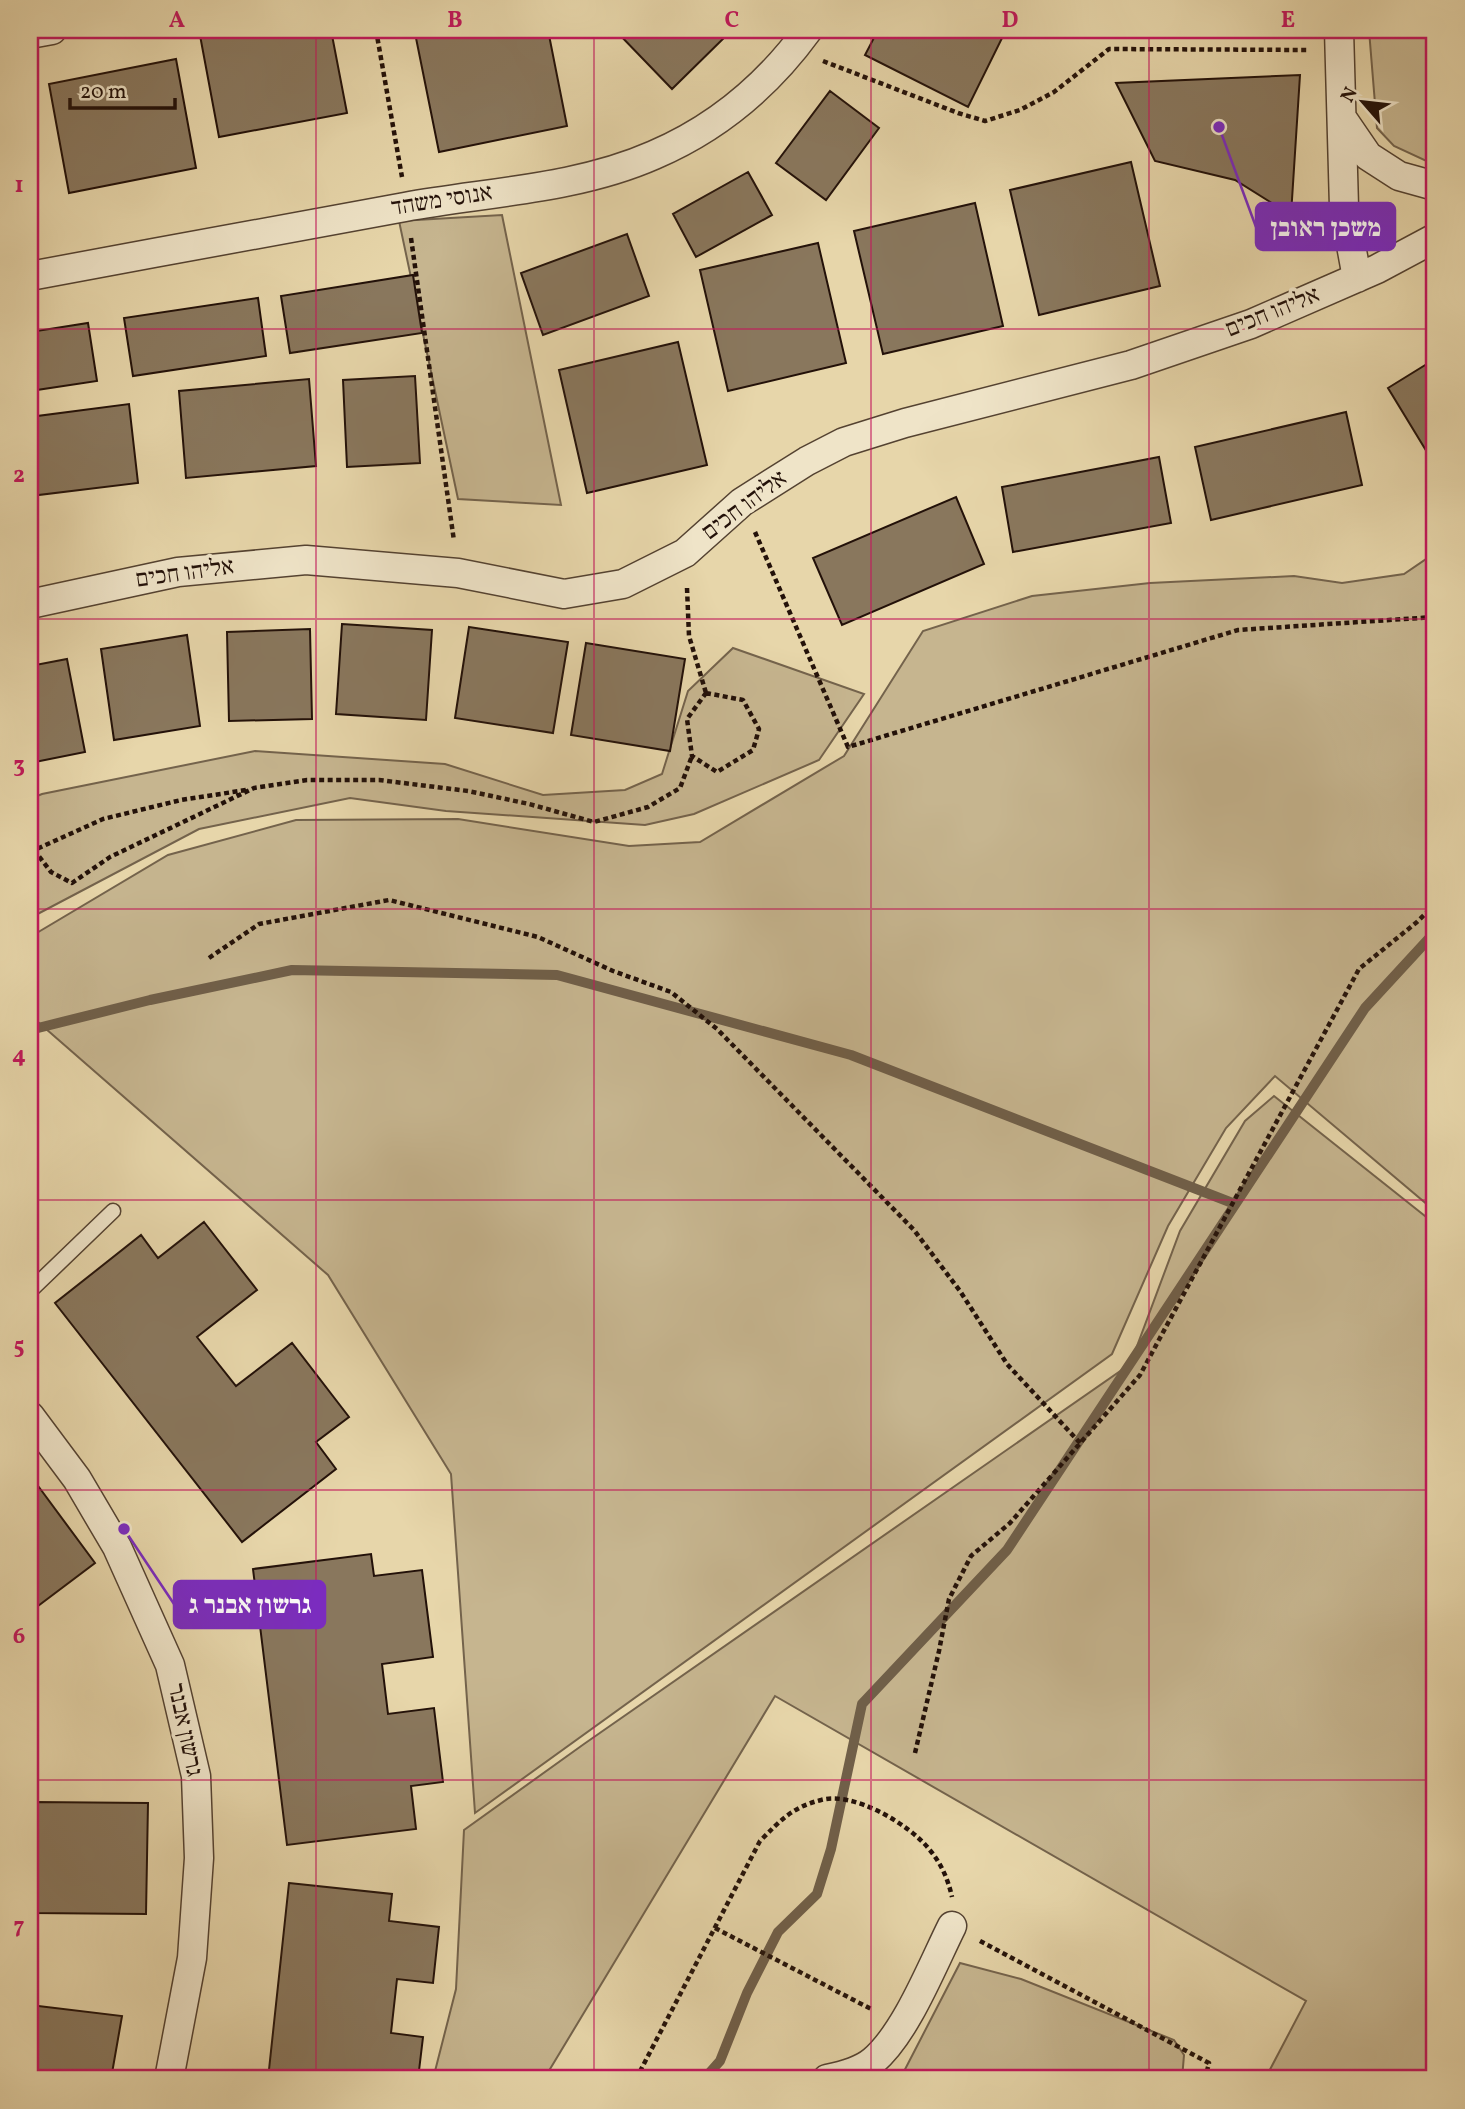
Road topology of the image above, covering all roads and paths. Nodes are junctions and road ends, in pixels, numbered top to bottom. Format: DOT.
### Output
graph roads {
  1 [pos="376,30"];
  2 [pos="801,40"];
  3 [pos="1340,40"];
  4 [pos="1342,118"];
  5 [pos="1435,186"];
  6 [pos="407,206"];
  7 [pos="1435,238"];
  8 [pos="30,276"];
  9 [pos="1357,278"];
  10 [pos="743,502"];
  11 [pos="685,553"];
  12 [pos="458,573"];
  13 [pos="30,604"];
  14 [pos="1435,617"];
  15 [pos="706,693"];
  16 [pos="692,756"];
  17 [pos="254,788"];
  18 [pos="32,851"];
  19 [pos="1435,904"];
  20 [pos="209,958"];
  21 [pos="113,1211"];
  22 [pos="30,1291"];
  23 [pos="30,1416"];
  24 [pos="1080,1443"];
  25 [pos="915,1753"];
  26 [pos="948,1880"];
  27 [pos="952,1926"];
  28 [pos="715,1928"];
  29 [pos="902,2025"];
  30 [pos="169,2079"];
  31 [pos="636,2079"];
  32 [pos="827,2079"];
  33 [pos="1205,2079"];
  1 -- 6 [label="path"];
  2 -- 3 [label="path"];
  2 -- 6 [label="street, אנוסי משהד"];
  3 -- 4 [label="street"];
  4 -- 5 [label="street"];
  4 -- 9 [label="street"];
  6 -- 8 [label="street, אנוסי משהד"];
  6 -- 12 [label="path"];
  7 -- 9 [label="street, אליהו חכים"];
  9 -- 10 [label="street, אליהו חכים"];
  10 -- 11 [label="street, אליהו חכים"];
  10 -- 14 [label="path"];
  11 -- 12 [label="street, אליהו חכים"];
  11 -- 15 [label="path"];
  12 -- 13 [label="street, אליהו חכים"];
  15 -- 16 [label="path"];
  15 -- 16 [label="path"];
  16 -- 17 [label="path"];
  17 -- 18 [label="path"];
  17 -- 18 [label="path"];
  19 -- 24 [label="path"];
  20 -- 24 [label="path"];
  21 -- 22 [label="lane"];
  23 -- 30 [label="street, גרשון אבנר"];
  24 -- 25 [label="path"];
  26 -- 28 [label="path"];
  27 -- 29 [label="street"];
  27 -- 33 [label="path"];
  28 -- 29 [label="path"];
  28 -- 31 [label="path"];
  29 -- 32 [label="street"];
}
